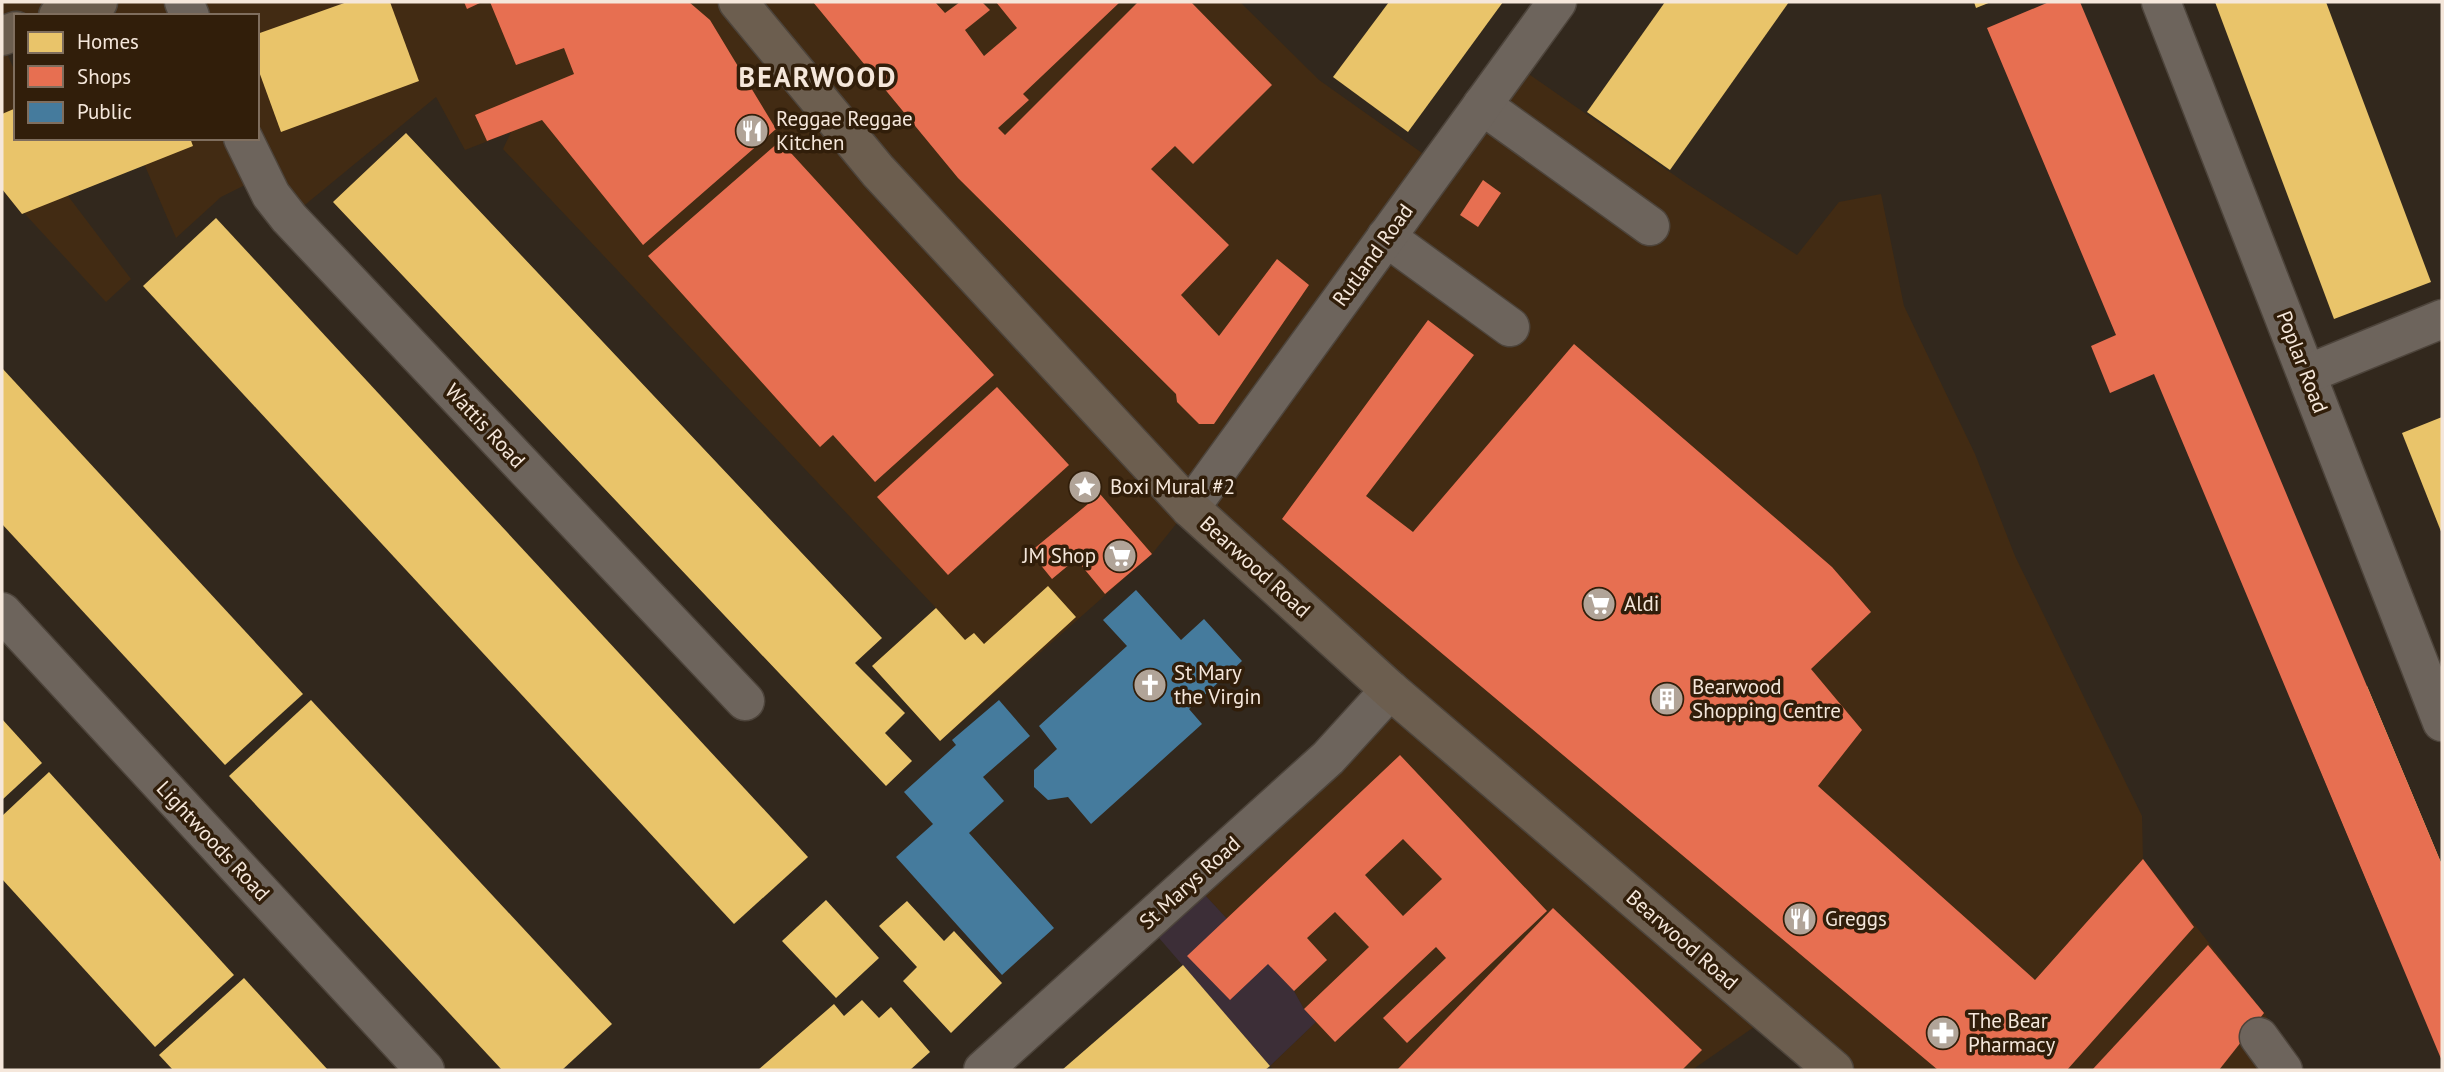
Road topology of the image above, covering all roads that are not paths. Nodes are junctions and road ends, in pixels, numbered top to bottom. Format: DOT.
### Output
graph roads {
  1 [pos="99,2"];
  2 [pos="738,2"];
  3 [pos="1557,2"];
  4 [pos="2161,2"];
  5 [pos="64,14"];
  6 [pos="1482,105"];
  7 [pos="244,140"];
  8 [pos="1650,226"];
  9 [pos="1386,237"];
  10 [pos="2442,319"];
  11 [pos="1510,327"];
  12 [pos="2307,374"];
  13 [pos="1190,508"];
  14 [pos="2,612"];
  15 [pos="1390,690"];
  16 [pos="745,701"];
  17 [pos="2442,722"];
  18 [pos="2259,1037"];
  19 [pos="425,1070"];
  20 [pos="983,1070"];
  21 [pos="1834,1070"];
  22 [pos="2283,1070"];
  1 -- 5 [label="main road"];
  2 -- 13 [label="main road, Bearwood Road"];
  3 -- 6 [label="street, Rutland Road"];
  4 -- 12 [label="street, Poplar Road"];
  6 -- 8 [label="street"];
  6 -- 9 [label="street, Rutland Road"];
  7 -- 16 [label="street, Wattis Road"];
  9 -- 11 [label="street"];
  9 -- 13 [label="street, Rutland Road"];
  10 -- 12 [label="street"];
  12 -- 17 [label="street, Poplar Road"];
  13 -- 15 [label="main road, Bearwood Road"];
  14 -- 19 [label="street, Lightwoods Road"];
  15 -- 20 [label="street, St Marys Road"];
  15 -- 21 [label="main road, Bearwood Road"];
  18 -- 22 [label="street"];
}
